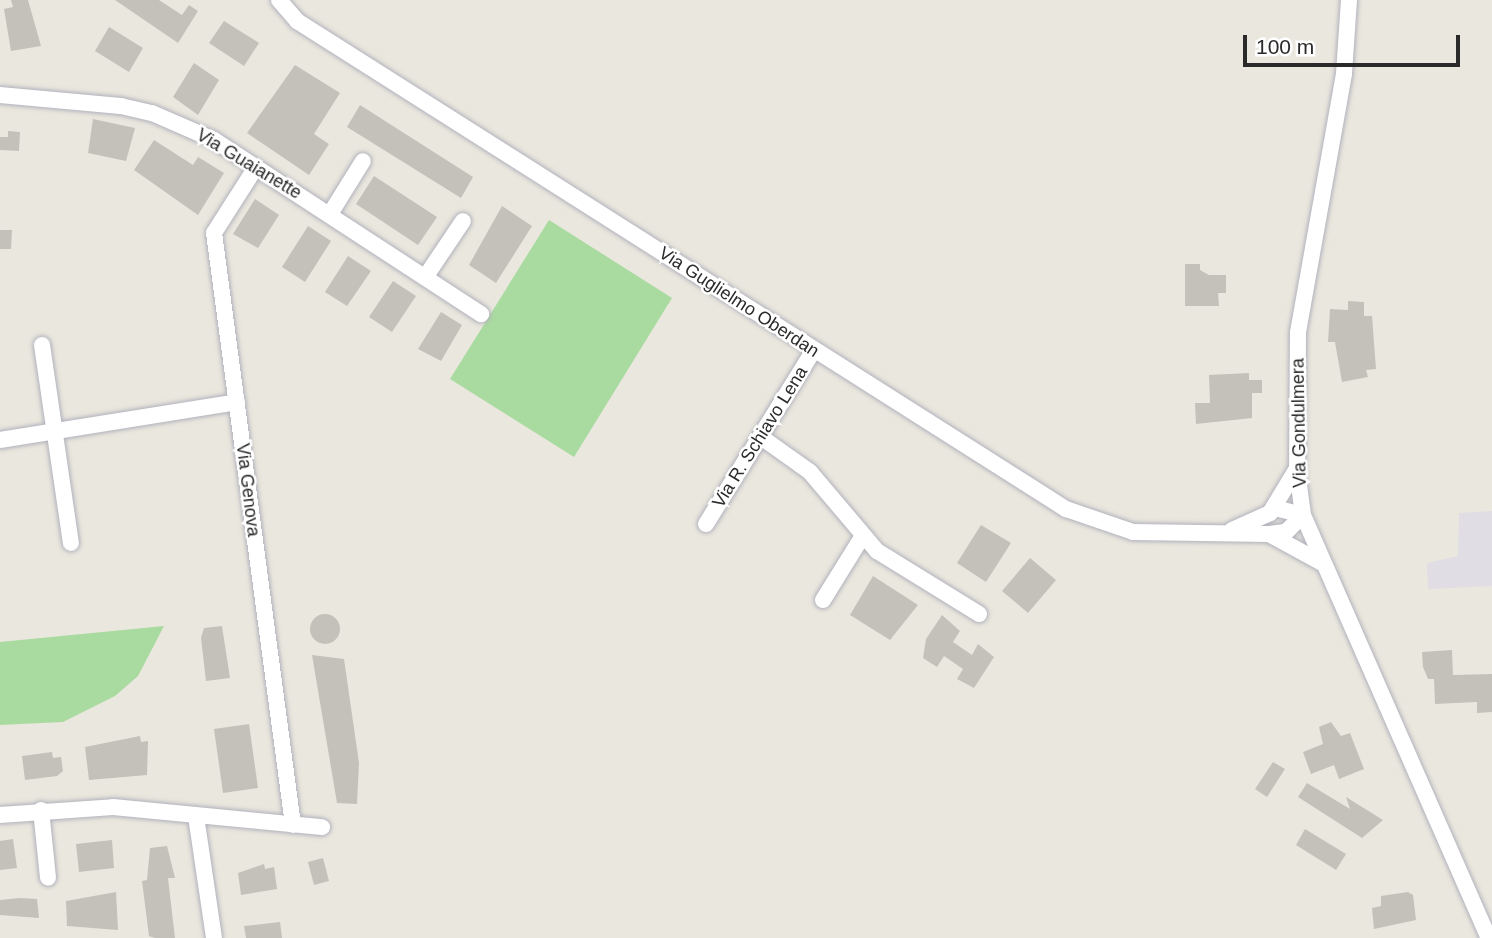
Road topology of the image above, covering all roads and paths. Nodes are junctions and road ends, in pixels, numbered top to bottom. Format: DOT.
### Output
graph roads {
  1 [pos="279,0"];
  2 [pos="1349,0"];
  3 [pos="0,95"];
  4 [pos="363,161"];
  5 [pos="256,167"];
  6 [pos="330,214"];
  7 [pos="463,221"];
  8 [pos="426,276"];
  9 [pos="481,314"];
  10 [pos="43,345"];
  11 [pos="814,350"];
  12 [pos="237,402"];
  13 [pos="55,428"];
  14 [pos="761,437"];
  15 [pos="0,440"];
  16 [pos="1297,470"];
  17 [pos="1275,508"];
  18 [pos="1303,515"];
  19 [pos="706,524"];
  20 [pos="1226,533"];
  21 [pos="1269,534"];
  22 [pos="862,537"];
  23 [pos="71,543"];
  24 [pos="1322,563"];
  25 [pos="822,600"];
  26 [pos="979,614"];
  27 [pos="41,810"];
  28 [pos="0,815"];
  29 [pos="196,816"];
  30 [pos="293,825"];
  31 [pos="321,827"];
  32 [pos="48,878"];
  33 [pos="214,938"];
  34 [pos="1489,938"];
  1 -- 11 [label="street, Via Guglielmo Oberdan"];
  2 -- 16 [label="street, Via Gondulmera"];
  3 -- 5 [label="street, Via Guaianette"];
  4 -- 6 [label="street"];
  5 -- 6 [label="street, Via Guaianette"];
  5 -- 12 [label="street, Via Genova"];
  6 -- 8 [label="street, Via Guaianette"];
  7 -- 8 [label="street"];
  8 -- 9 [label="street, Via Guaianette"];
  10 -- 13 [label="street"];
  11 -- 14 [label="street, Via R. Schiavo Lena"];
  11 -- 20 [label="street, Via Guglielmo Oberdan"];
  12 -- 13 [label="street"];
  12 -- 30 [label="street, Via Genova"];
  13 -- 15 [label="street"];
  13 -- 23 [label="street"];
  14 -- 19 [label="street, Via R. Schiavo Lena"];
  14 -- 22 [label="street"];
  16 -- 17 [label="street"];
  16 -- 18 [label="street, Via Gondulmera"];
  17 -- 18 [label="street"];
  17 -- 20 [label="street, Via Guglielmo Oberdan"];
  18 -- 21 [label="street, Via Guglielmo Oberdan"];
  18 -- 24 [label="street, Via Gondulmera"];
  20 -- 21 [label="street, Via Guglielmo Oberdan"];
  21 -- 24 [label="street, Via Guglielmo Oberdan"];
  22 -- 25 [label="street"];
  22 -- 26 [label="street"];
  24 -- 34 [label="street, Via Gondulmera"];
  27 -- 28 [label="street"];
  27 -- 29 [label="street"];
  27 -- 32 [label="street"];
  29 -- 30 [label="street"];
  29 -- 33 [label="street"];
  30 -- 31 [label="street"];
}
